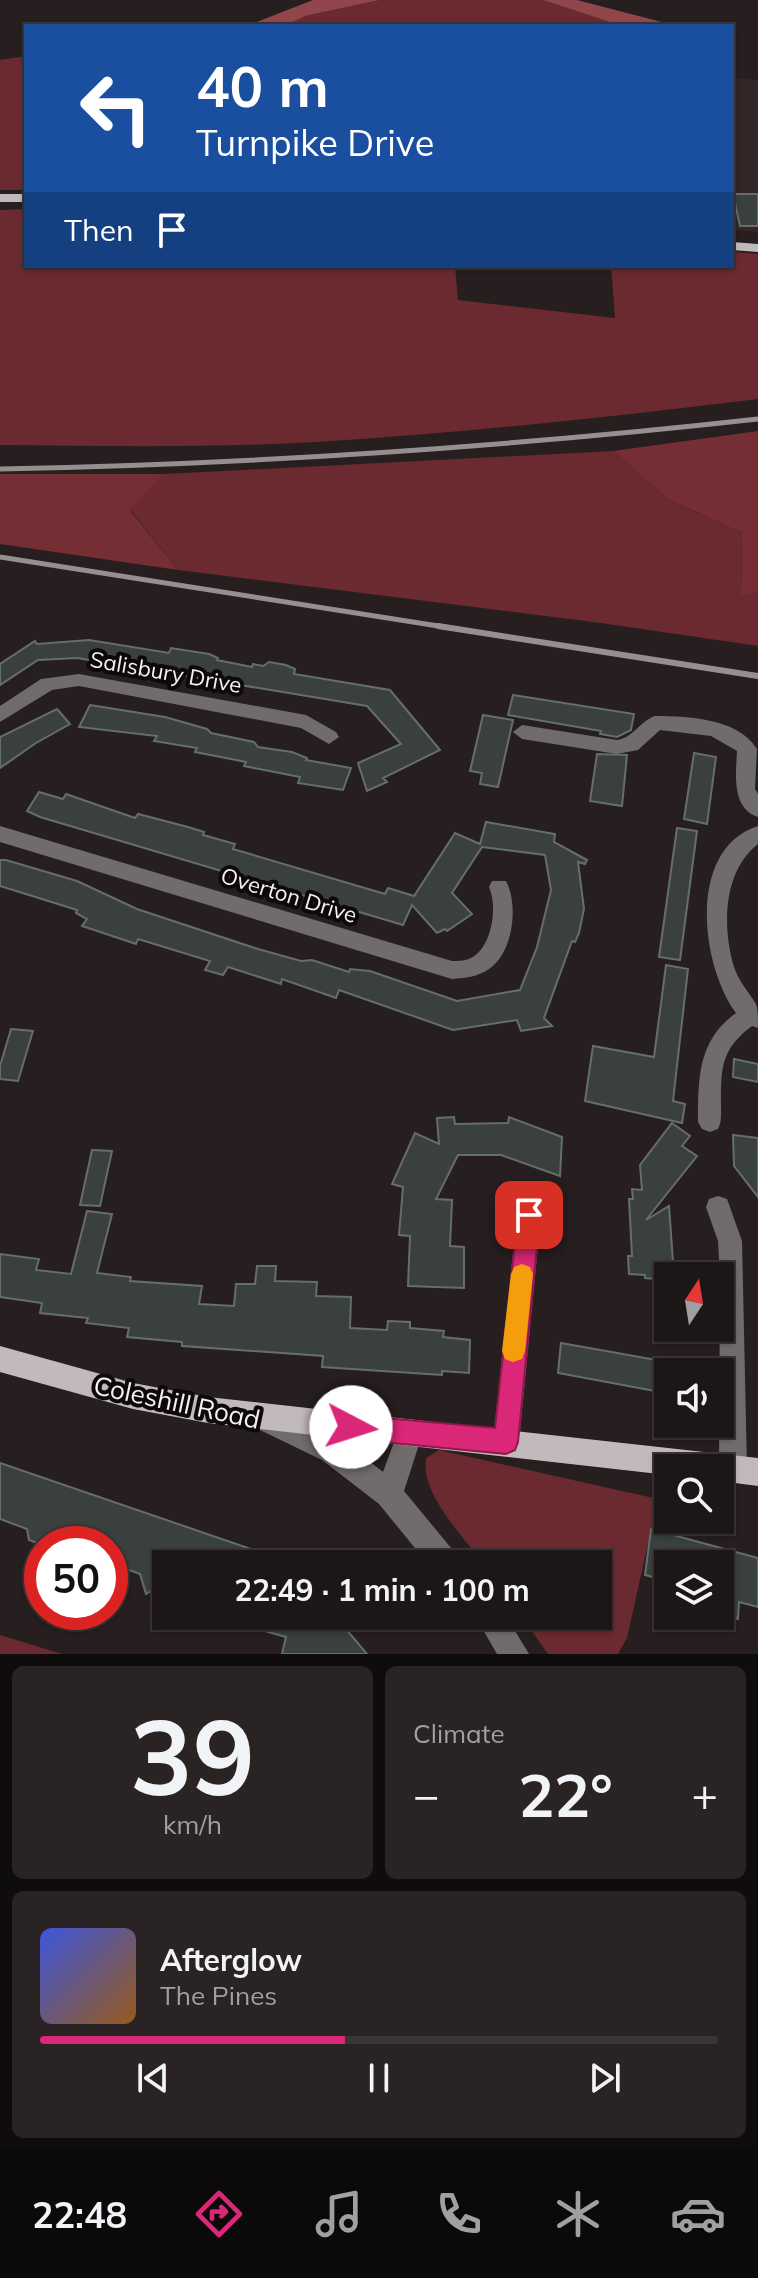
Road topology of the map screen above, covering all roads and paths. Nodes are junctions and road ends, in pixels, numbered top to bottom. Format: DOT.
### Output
graph roads {
  1 [pos="0,198"];
  2 [pos="24,198"];
  3 [pos="734,246"];
  4 [pos="758,248"];
  5 [pos="0,715"];
  6 [pos="522,732"];
  7 [pos="329,737"];
  8 [pos="758,809"];
  9 [pos="0,834"];
  10 [pos="758,834"];
  11 [pos="499,887"];
  12 [pos="755,1016"];
  13 [pos="710,1122"];
  14 [pos="718,1207"];
  15 [pos="512,1212"];
  16 [pos="0,1359"];
  17 [pos="262,1418"];
  18 [pos="410,1432"];
  19 [pos="506,1442"];
  20 [pos="745,1470"];
  21 [pos="389,1494"];
  22 [pos="435,1550"];
  23 [pos="498,1630"];
  24 [pos="514,1654"];
  1 -- 2 [label="main road"];
  3 -- 4 [label="main road"];
  5 -- 7 [label="street, Salisbury Drive"];
  6 -- 8 [label="street"];
  9 -- 11 [label="street, Overton Drive"];
  10 -- 12 [label="street"];
  12 -- 13 [label="street"];
  14 -- 20 [label="street"];
  15 -- 19 [label="street"];
  16 -- 17 [label="main road, Coleshill Road"];
  17 -- 18 [label="main road"];
  17 -- 21 [label="street, Coleshill Road"];
  18 -- 19 [label="main road"];
  18 -- 21 [label="street"];
  19 -- 20 [label="main road"];
  21 -- 22 [label="street, Coleshill Road"];
  23 -- 24 [label="street"];
}
